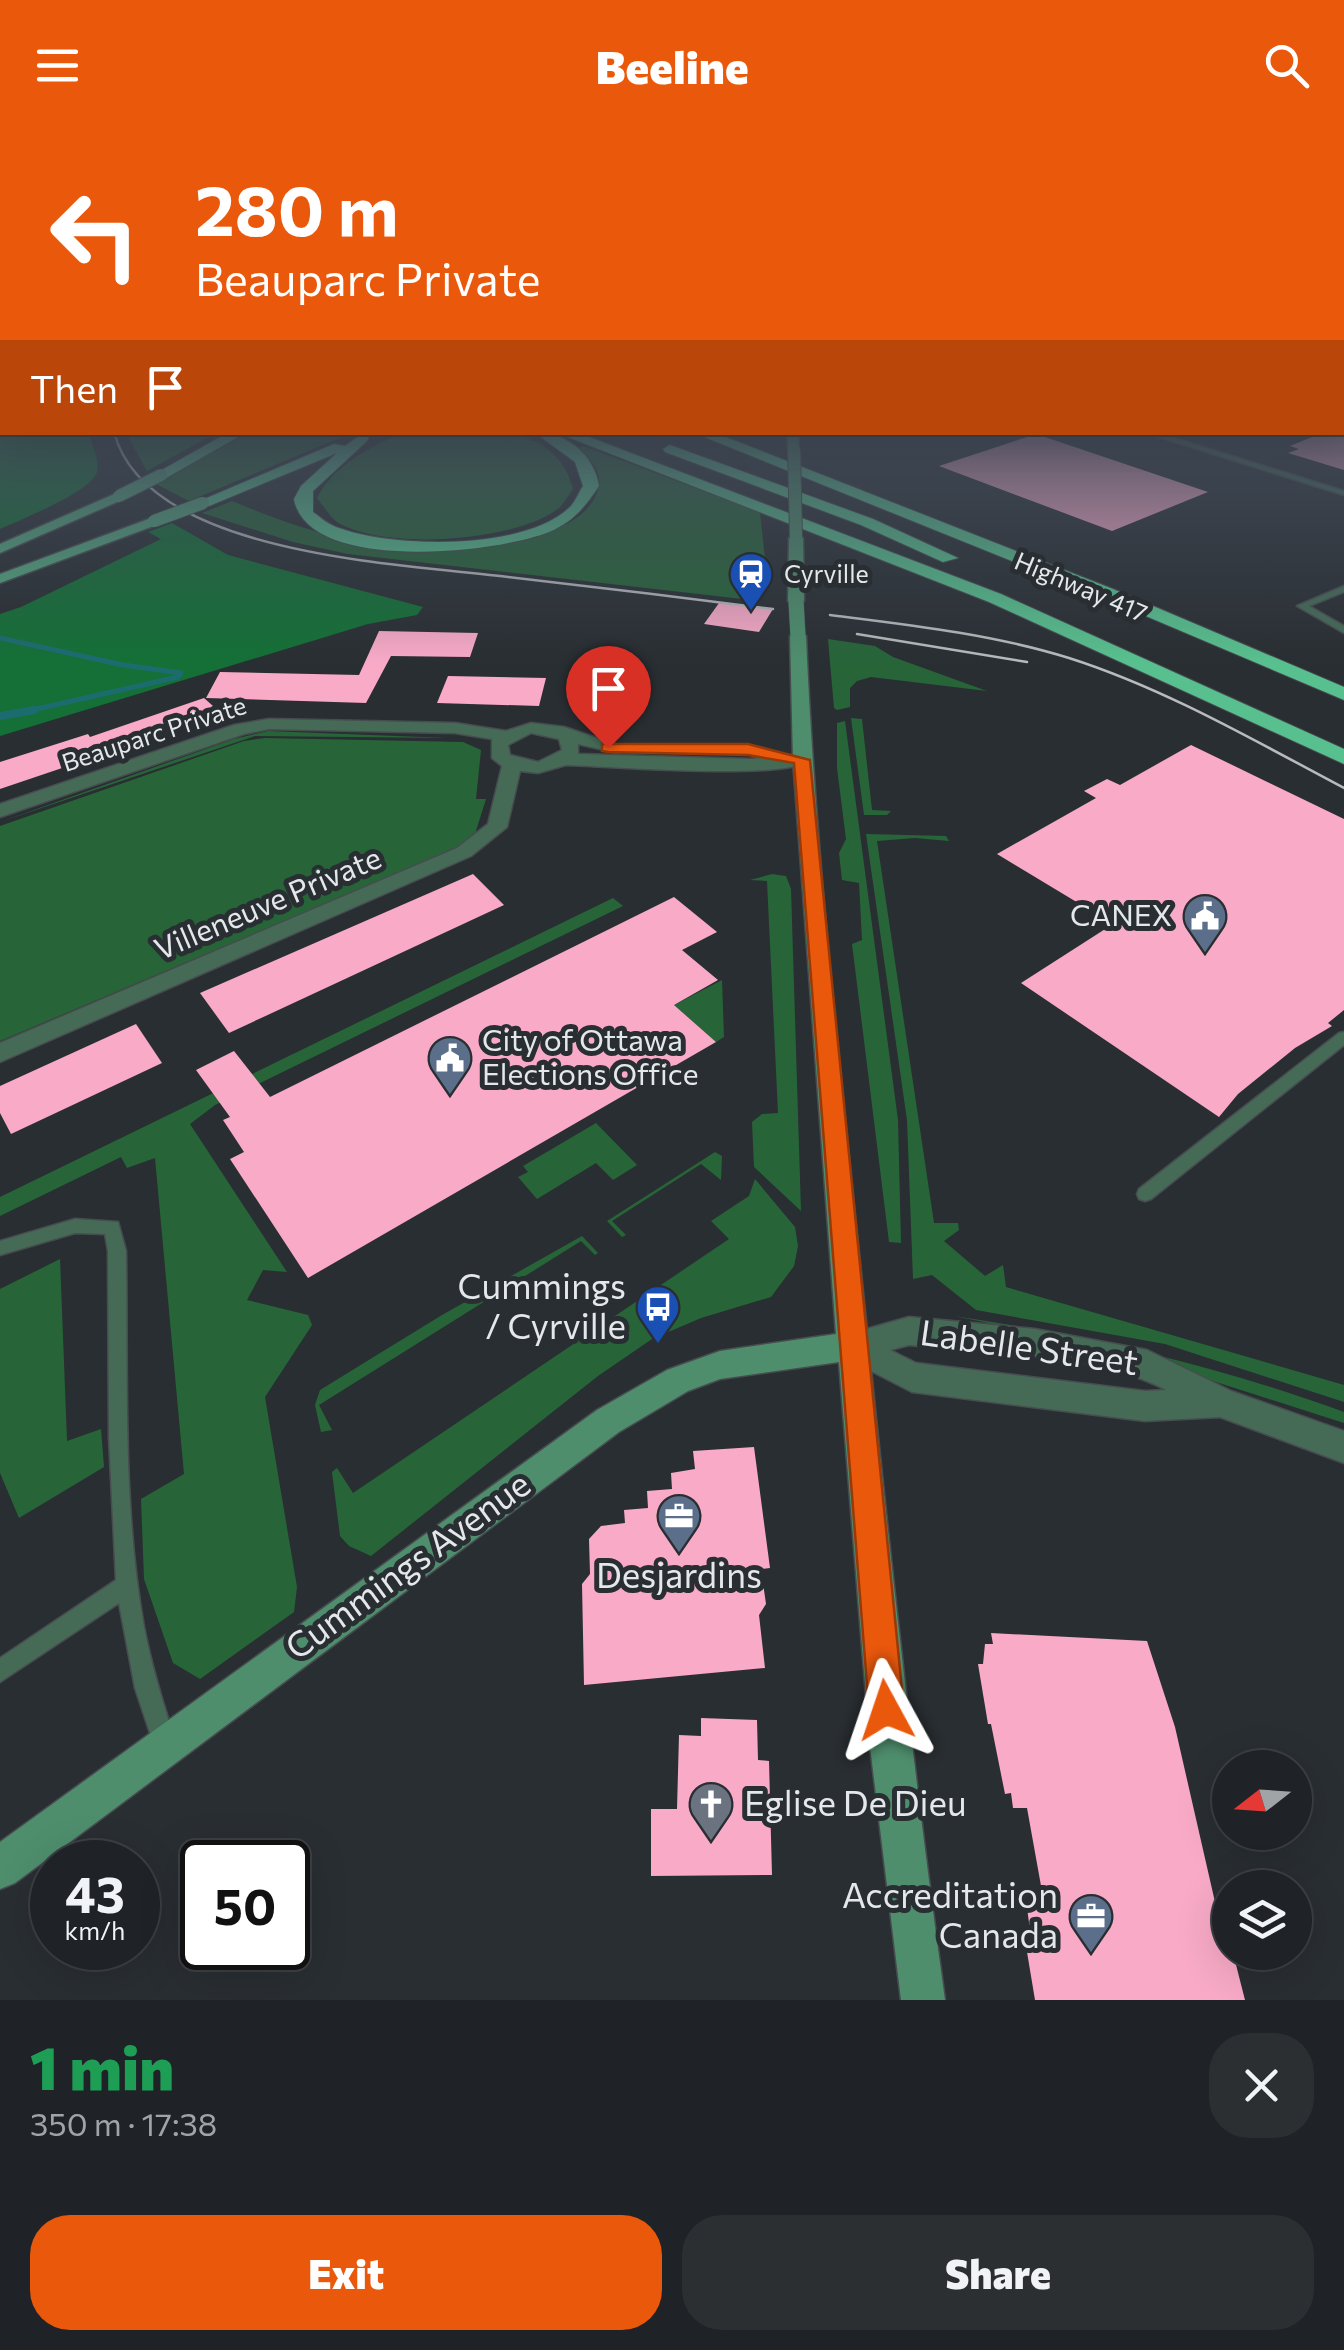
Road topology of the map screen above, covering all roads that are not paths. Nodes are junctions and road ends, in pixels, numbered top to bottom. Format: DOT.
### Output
graph roads {
  1 [pos="134,488"];
  2 [pos="239,488"];
  3 [pos="307,488"];
  4 [pos="591,488"];
  5 [pos="709,488"];
  6 [pos="752,488"];
  7 [pos="775,488"];
  8 [pos="795,488"];
  9 [pos="833,488"];
  10 [pos="839,488"];
  11 [pos="203,503"];
  12 [pos="878,504"];
  13 [pos="0,550"];
  14 [pos="938,554"];
  15 [pos="0,580"];
  16 [pos="1344,589"];
  17 [pos="1060,605"];
  18 [pos="1344,630"];
  19 [pos="1344,694"];
  20 [pos="1288,709"];
  21 [pos="1344,735"];
  22 [pos="506,736"];
  23 [pos="567,736"];
  24 [pos="1344,757"];
  25 [pos="564,759"];
  26 [pos="802,760"];
  27 [pos="512,765"];
  28 [pos="0,812"];
  29 [pos="1344,1037"];
  30 [pos="0,1053"];
  31 [pos="1145,1194"];
  32 [pos="0,1248"];
  33 [pos="854,1346"];
  34 [pos="1222,1402"];
  35 [pos="1344,1447"];
  36 [pos="124,1587"];
  37 [pos="0,1672"];
  38 [pos="165,1746"];
  39 [pos="0,1868"];
  40 [pos="923,2000"];
  1 -- 13 [label="main road, bridge"];
  2 -- 11 [label="highway"];
  3 -- 4 [label="highway"];
  5 -- 24 [label="highway"];
  6 -- 14 [label="highway"];
  7 -- 14 [label="highway, Highway 417"];
  8 -- 26 [label="main road, bridge"];
  9 -- 12 [label="highway"];
  10 -- 12 [label="highway, Highway 417"];
  11 -- 15 [label="main road, bridge"];
  12 -- 19 [label="highway, Highway 417"];
  14 -- 17 [label="highway, Highway 417"];
  16 -- 18 [label="lane"];
  20 -- 21 [label="highway"];
  22 -- 23 [label="street, Beauparc Private"];
  22 -- 27 [label="street"];
  22 -- 28 [label="street, Beauparc Private"];
  23 -- 25 [label="street"];
  23 -- 26 [label="street"];
  25 -- 26 [label="street"];
  25 -- 27 [label="street"];
  26 -- 33 [label="main road"];
  27 -- 30 [label="street, Villeneuve Private"];
  29 -- 31 [label="lane"];
  32 -- 36 [label="lane"];
  33 -- 34 [label="street, Labelle Street"];
  33 -- 34 [label="street, Labelle Street"];
  33 -- 38 [label="main road, Cummings Avenue"];
  33 -- 40 [label="main road"];
  34 -- 35 [label="street, Labelle Street"];
  36 -- 37 [label="lane"];
  36 -- 38 [label="lane"];
  38 -- 39 [label="main road, Cummings Avenue"];
}
